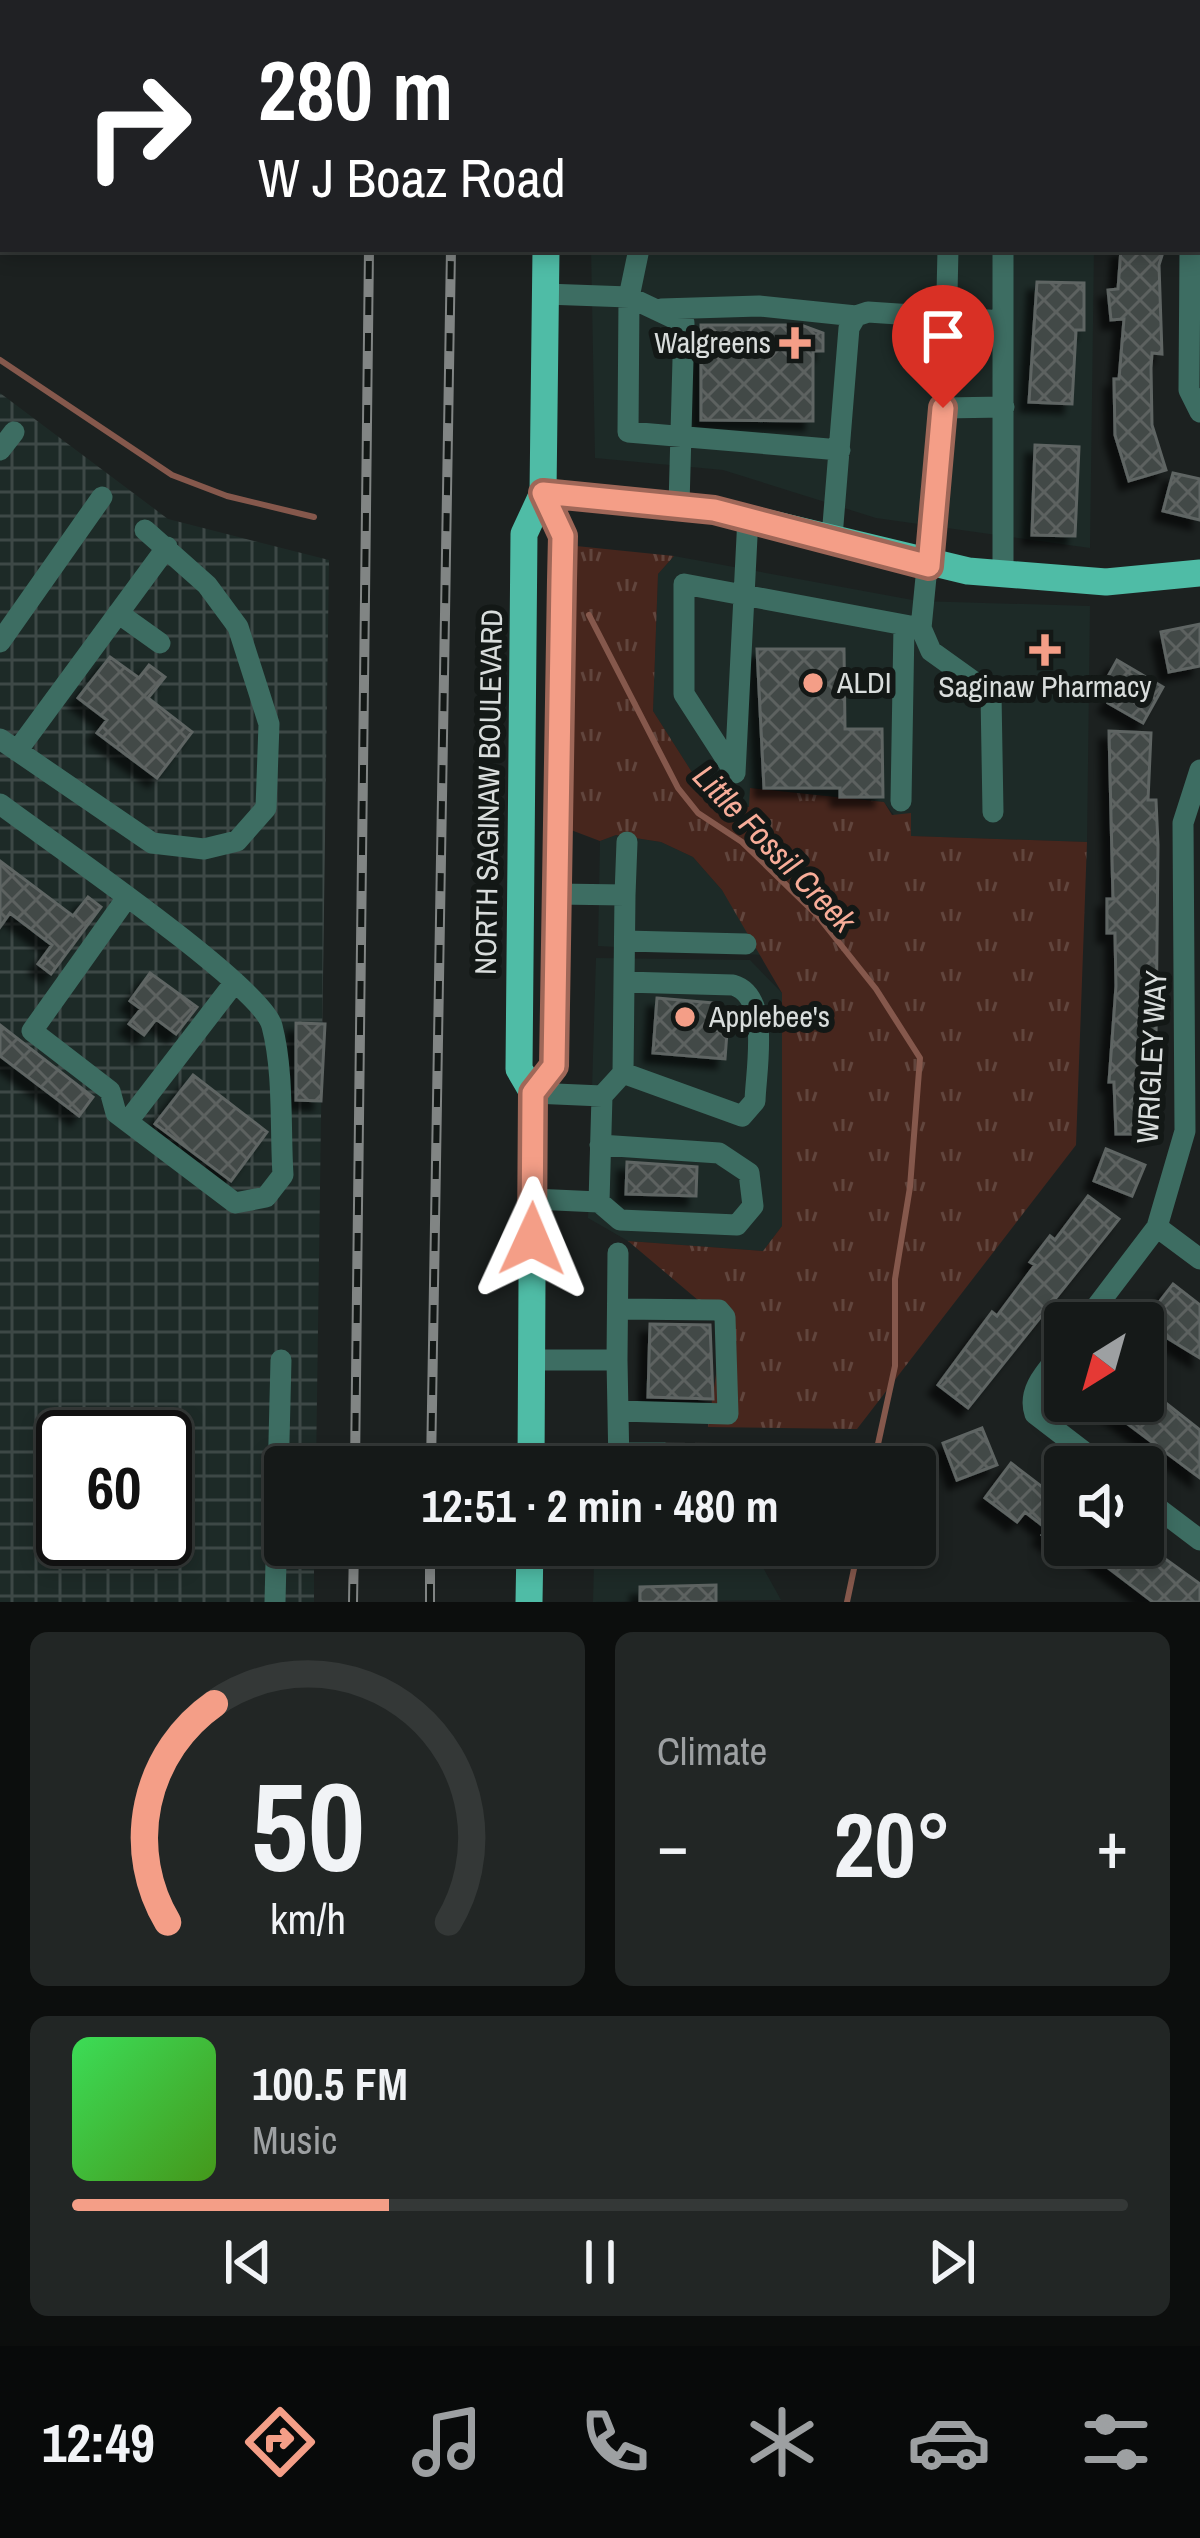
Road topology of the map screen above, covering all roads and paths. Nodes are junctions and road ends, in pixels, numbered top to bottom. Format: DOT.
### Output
graph roads {
  1 [pos="546,252"];
  2 [pos="638,252"];
  3 [pos="948,252"];
  4 [pos="1003,252"];
  5 [pos="1190,252"];
  6 [pos="545,294"];
  7 [pos="629,297"];
  8 [pos="662,308"];
  9 [pos="856,316"];
  10 [pos="946,320"];
  11 [pos="1003,321"];
  12 [pos="1004,407"];
  13 [pos="943,408"];
  14 [pos="1200,412"];
  15 [pos="682,440"];
  16 [pos="840,450"];
  17 [pos="543,493"];
  18 [pos="102,497"];
  19 [pos="679,505"];
  20 [pos="748,517"];
  21 [pos="145,530"];
  22 [pos="832,537"];
  23 [pos="166,547"];
  24 [pos="929,566"];
  25 [pos="1200,573"];
  26 [pos="1003,575"];
  27 [pos="743,595"];
  28 [pos="118,613"];
  29 [pos="913,626"];
  30 [pos="0,642"];
  31 [pos="160,643"];
  32 [pos="9,745"];
  33 [pos="1200,770"];
  34 [pos="901,801"];
  35 [pos="0,804"];
  36 [pos="993,812"];
  37 [pos="627,842"];
  38 [pos="557,894"];
  39 [pos="626,895"];
  40 [pos="126,899"];
  41 [pos="1194,938"];
  42 [pos="625,941"];
  43 [pos="746,944"];
  44 [pos="235,982"];
  45 [pos="625,982"];
  46 [pos="623,1073"];
  47 [pos="533,1093"];
  48 [pos="602,1096"];
  49 [pos="128,1121"];
  50 [pos="600,1144"];
  51 [pos="533,1198"];
  52 [pos="599,1202"];
  53 [pos="1157,1227"];
  54 [pos="618,1253"];
  55 [pos="1200,1259"];
  56 [pos="1100,1302"];
  57 [pos="618,1309"];
  58 [pos="281,1360"];
  59 [pos="531,1360"];
  60 [pos="617,1360"];
  61 [pos="1044,1376"];
  62 [pos="618,1412"];
  63 [pos="1044,1421"];
  64 [pos="1045,1422"];
  65 [pos="531,1446"];
  66 [pos="619,1446"];
  67 [pos="1077,1446"];
  68 [pos="1164,1512"];
  69 [pos="1200,1540"];
  70 [pos="530,1566"];
  71 [pos="275,1602"];
  72 [pos="530,1602"];
  1 -- 6 [label="main road, NORTH SAGINAW BOULEVARD"];
  2 -- 7 [label="street"];
  3 -- 10 [label="street"];
  4 -- 11 [label="street"];
  5 -- 14 [label="street"];
  6 -- 7 [label="street"];
  6 -- 17 [label="main road, NORTH SAGINAW BOULEVARD"];
  7 -- 8 [label="street"];
  7 -- 15 [label="street"];
  8 -- 9 [label="street"];
  8 -- 15 [label="street"];
  9 -- 10 [label="street"];
  9 -- 16 [label="street"];
  10 -- 11 [label="street"];
  10 -- 13 [label="street"];
  11 -- 12 [label="street"];
  12 -- 13 [label="street"];
  12 -- 26 [label="street"];
  13 -- 24 [label="street"];
  15 -- 16 [label="street"];
  15 -- 19 [label="street"];
  16 -- 22 [label="street"];
  17 -- 19 [label="main road"];
  17 -- 38 [label="main road, NORTH SAGINAW BOULEVARD"];
  17 -- 47 [label="main road, NORTH SAGINAW BOULEVARD"];
  18 -- 30 [label="street"];
  19 -- 20 [label="main road"];
  20 -- 22 [label="main road"];
  20 -- 27 [label="street"];
  21 -- 23 [label="street"];
  22 -- 24 [label="main road"];
  23 -- 28 [label="street"];
  23 -- 32 [label="street"];
  24 -- 26 [label="main road"];
  24 -- 29 [label="street"];
  25 -- 26 [label="main road"];
  27 -- 27 [label="street"];
  27 -- 29 [label="street"];
  28 -- 31 [label="street"];
  28 -- 32 [label="street"];
  29 -- 34 [label="street"];
  29 -- 36 [label="street"];
  33 -- 41 [label="street, WRIGLEY WAY"];
  35 -- 40 [label="street"];
  37 -- 39 [label="street"];
  38 -- 39 [label="street"];
  38 -- 47 [label="main road, NORTH SAGINAW BOULEVARD"];
  39 -- 42 [label="street"];
  40 -- 44 [label="street"];
  40 -- 49 [label="street"];
  41 -- 53 [label="street, WRIGLEY WAY"];
  42 -- 43 [label="street"];
  42 -- 45 [label="street"];
  44 -- 49 [label="street"];
  44 -- 49 [label="street"];
  45 -- 46 [label="street"];
  45 -- 46 [label="street"];
  46 -- 48 [label="street"];
  47 -- 48 [label="street"];
  47 -- 51 [label="main road, NORTH SAGINAW BOULEVARD"];
  48 -- 50 [label="street"];
  50 -- 52 [label="street"];
  50 -- 52 [label="street"];
  51 -- 52 [label="street"];
  51 -- 59 [label="main road, NORTH SAGINAW BOULEVARD"];
  53 -- 55 [label="street"];
  53 -- 56 [label="street, WRIGLEY WAY"];
  54 -- 57 [label="street"];
  57 -- 60 [label="street"];
  57 -- 62 [label="street"];
  58 -- 71 [label="street"];
  59 -- 60 [label="street"];
  59 -- 65 [label="main road, NORTH SAGINAW BOULEVARD"];
  60 -- 62 [label="street"];
  61 -- 63 [label="street"];
  62 -- 66 [label="street"];
  64 -- 67 [label="street"];
  68 -- 69 [label="street"];
  70 -- 72 [label="main road"];
}
